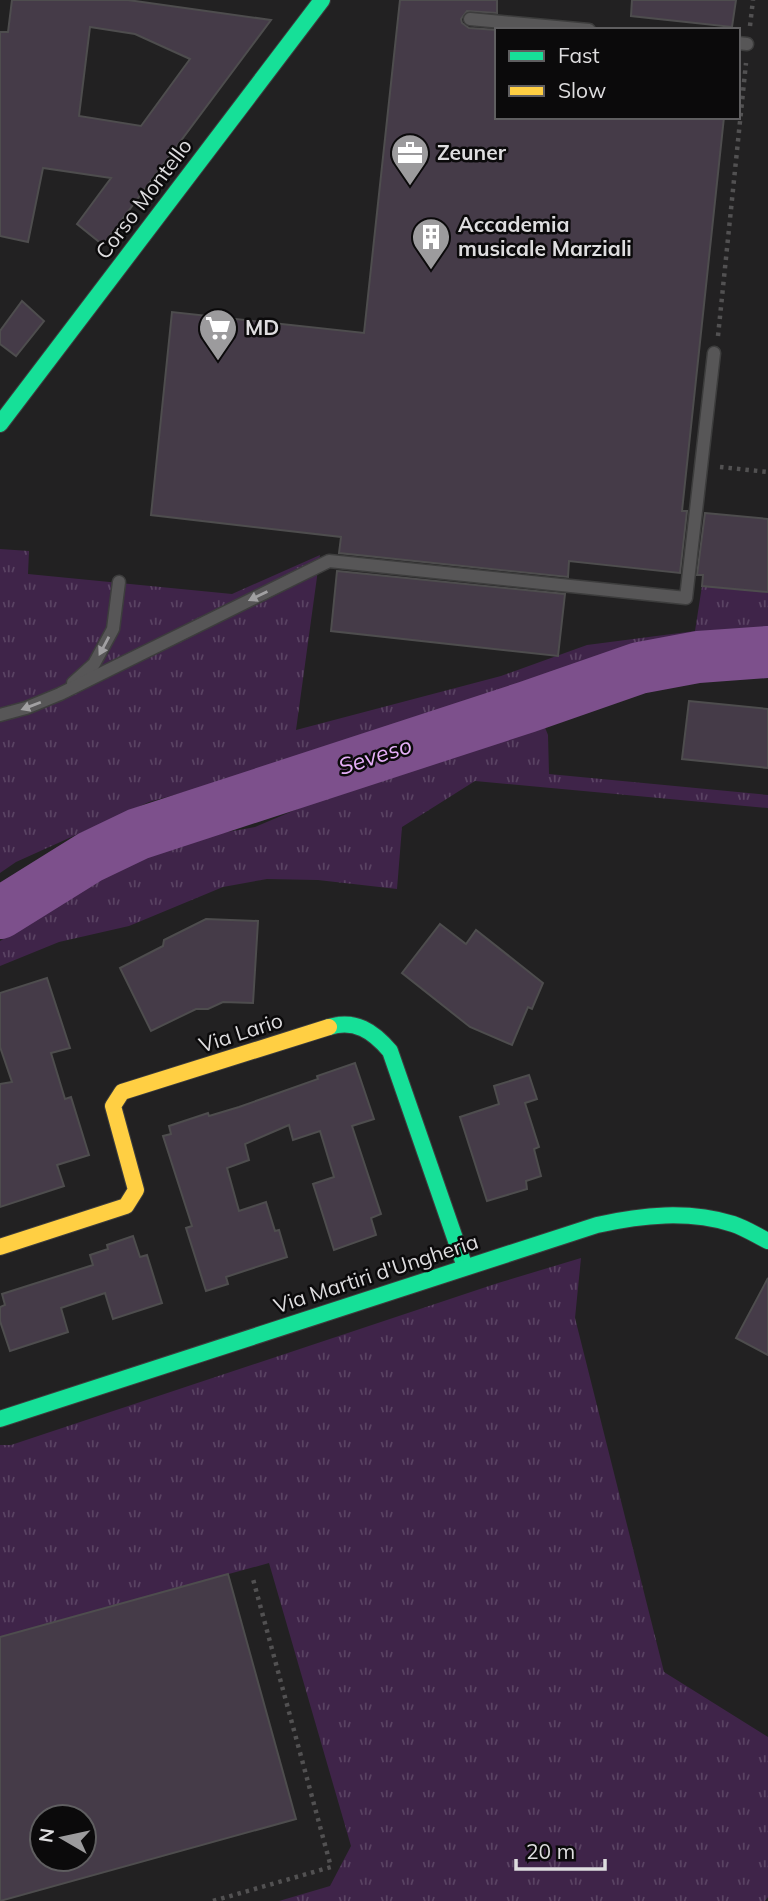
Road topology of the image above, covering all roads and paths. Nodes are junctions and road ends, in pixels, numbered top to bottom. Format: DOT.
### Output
graph roads {
  1 [pos="322,0"];
  2 [pos="753,0"];
  3 [pos="470,19"];
  4 [pos="750,27"];
  5 [pos="567,28"];
  6 [pos="744,47"];
  7 [pos="740,90"];
  8 [pos="737,119"];
  9 [pos="716,348"];
  10 [pos="0,424"];
  11 [pos="718,467"];
  12 [pos="768,472"];
  13 [pos="119,582"];
  14 [pos="60,694"];
  15 [pos="0,715"];
  16 [pos="768,1241"];
  17 [pos="0,1247"];
  18 [pos="464,1267"];
  19 [pos="0,1419"];
  20 [pos="253,1579"];
  21 [pos="214,1901"];
  1 -- 10 [label="street, Corso Montello"];
  2 -- 4 [label="path"];
  3 -- 5 [label="lane"];
  6 -- 7 [label="path"];
  8 -- 9 [label="path"];
  9 -- 14 [label="lane, one-way"];
  11 -- 12 [label="path"];
  13 -- 14 [label="lane, one-way"];
  14 -- 15 [label="lane, one-way"];
  16 -- 18 [label="street, Via Martiri d'Ungheria"];
  17 -- 18 [label="street, Via Lario"];
  18 -- 19 [label="street, Via Martiri d'Ungheria"];
  20 -- 21 [label="path"];
}
